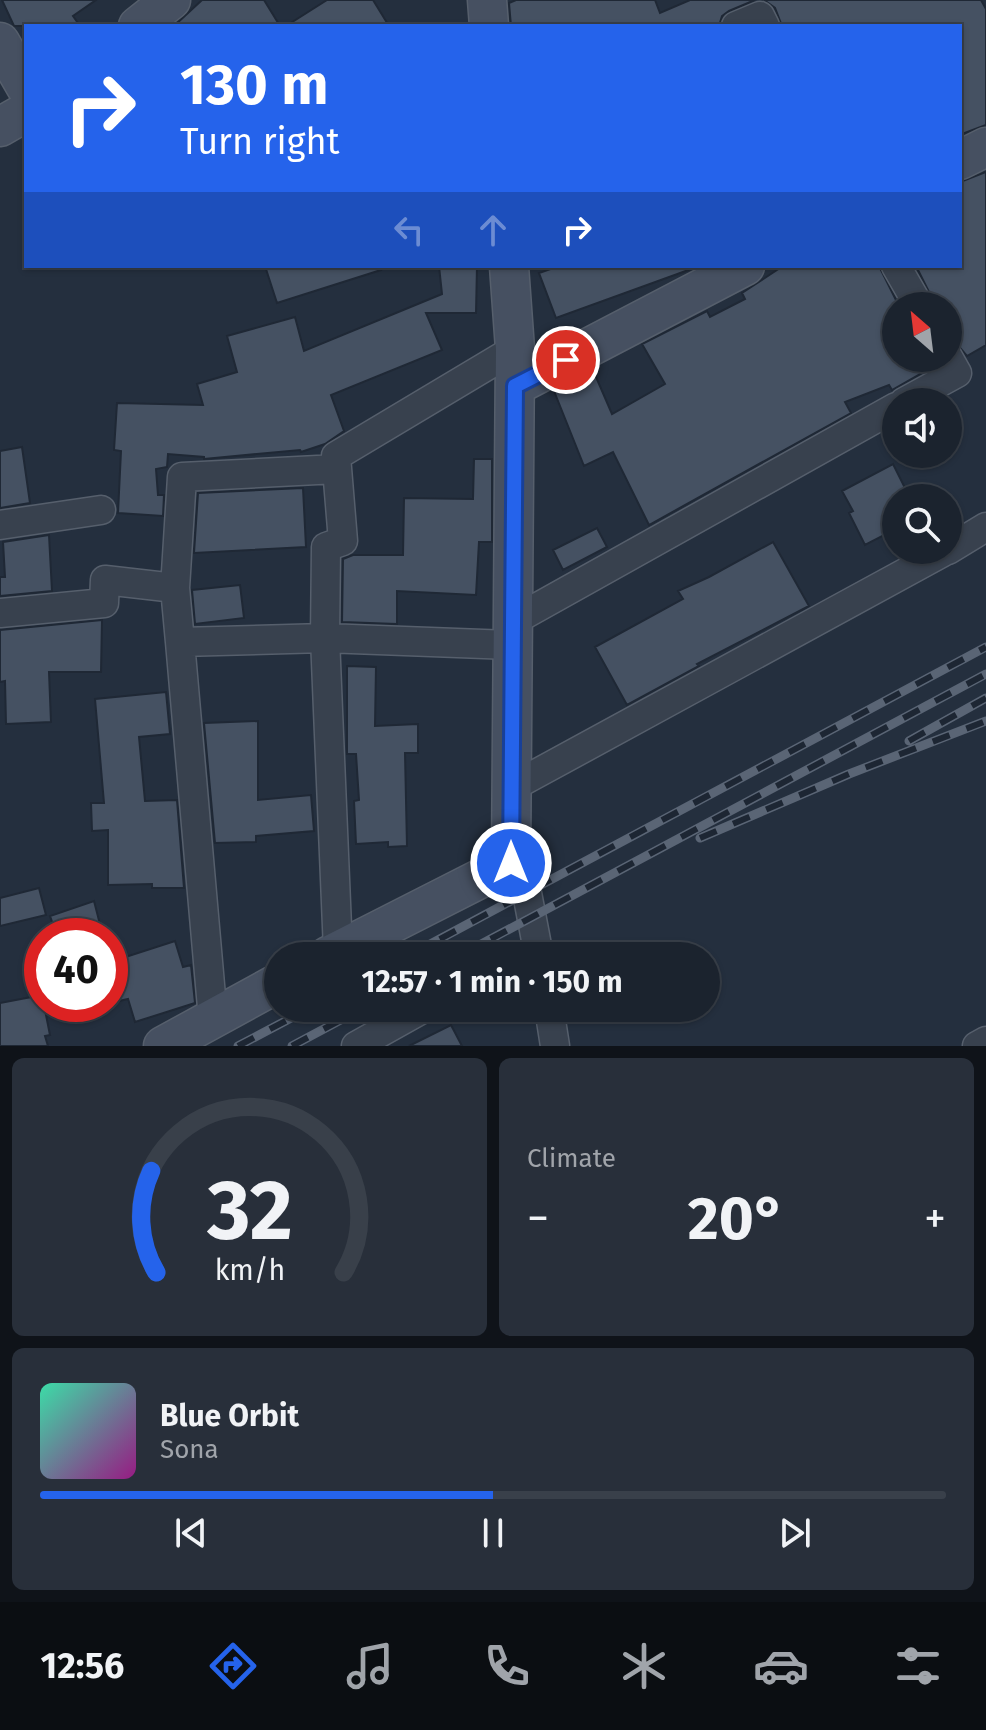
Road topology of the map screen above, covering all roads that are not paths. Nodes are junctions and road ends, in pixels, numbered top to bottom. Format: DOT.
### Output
graph roads {
  1 [pos="171,0"];
  2 [pos="487,0"];
  3 [pos="141,24"];
  4 [pos="489,24"];
  5 [pos="741,24"];
  6 [pos="764,24"];
  7 [pos="0,42"];
  8 [pos="24,84"];
  9 [pos="24,113"];
  10 [pos="0,127"];
  11 [pos="986,147"];
  12 [pos="962,159"];
  13 [pos="509,268"];
  14 [pos="741,268"];
  15 [pos="897,268"];
  16 [pos="911,292"];
  17 [pos="515,349"];
  18 [pos="956,372"];
  19 [pos="515,386"];
  20 [pos="930,388"];
  21 [pos="882,415"];
  22 [pos="337,469"];
  23 [pos="101,510"];
  24 [pos="0,525"];
  25 [pos="986,527"];
  26 [pos="962,542"];
  27 [pos="922,564"];
  28 [pos="175,588"];
  29 [pos="0,613"];
  30 [pos="513,633"];
  31 [pos="325,638"];
  32 [pos="180,642"];
  33 [pos="512,787"];
  34 [pos="511,863"];
  35 [pos="333,942"];
  36 [pos="355,942"];
  37 [pos="530,942"];
  38 [pos="264,991"];
  39 [pos="213,1019"];
  40 [pos="399,1022"];
  41 [pos="551,1022"];
  42 [pos="986,1041"];
  43 [pos="163,1046"];
  44 [pos="356,1046"];
  45 [pos="555,1046"];
  46 [pos="977,1046"];
  1 -- 3 [label="street"];
  2 -- 4 [label="street"];
  5 -- 6 [label="street"];
  7 -- 8 [label="street"];
  9 -- 10 [label="street"];
  11 -- 12 [label="street"];
  13 -- 17 [label="street"];
  14 -- 19 [label="street"];
  15 -- 16 [label="street"];
  17 -- 19 [label="street"];
  17 -- 22 [label="street"];
  18 -- 20 [label="street"];
  19 -- 30 [label="street"];
  21 -- 30 [label="street"];
  22 -- 28 [label="street"];
  22 -- 31 [label="street"];
  23 -- 24 [label="street"];
  25 -- 26 [label="street"];
  27 -- 33 [label="street"];
  28 -- 29 [label="street"];
  28 -- 32 [label="street"];
  30 -- 31 [label="street"];
  30 -- 33 [label="street"];
  31 -- 32 [label="street"];
  31 -- 35 [label="street"];
  32 -- 39 [label="street"];
  33 -- 34 [label="street"];
  34 -- 36 [label="street"];
  34 -- 37 [label="street"];
  38 -- 39 [label="street"];
  39 -- 43 [label="street"];
  40 -- 44 [label="street"];
  41 -- 45 [label="street"];
  42 -- 46 [label="street"];
}
